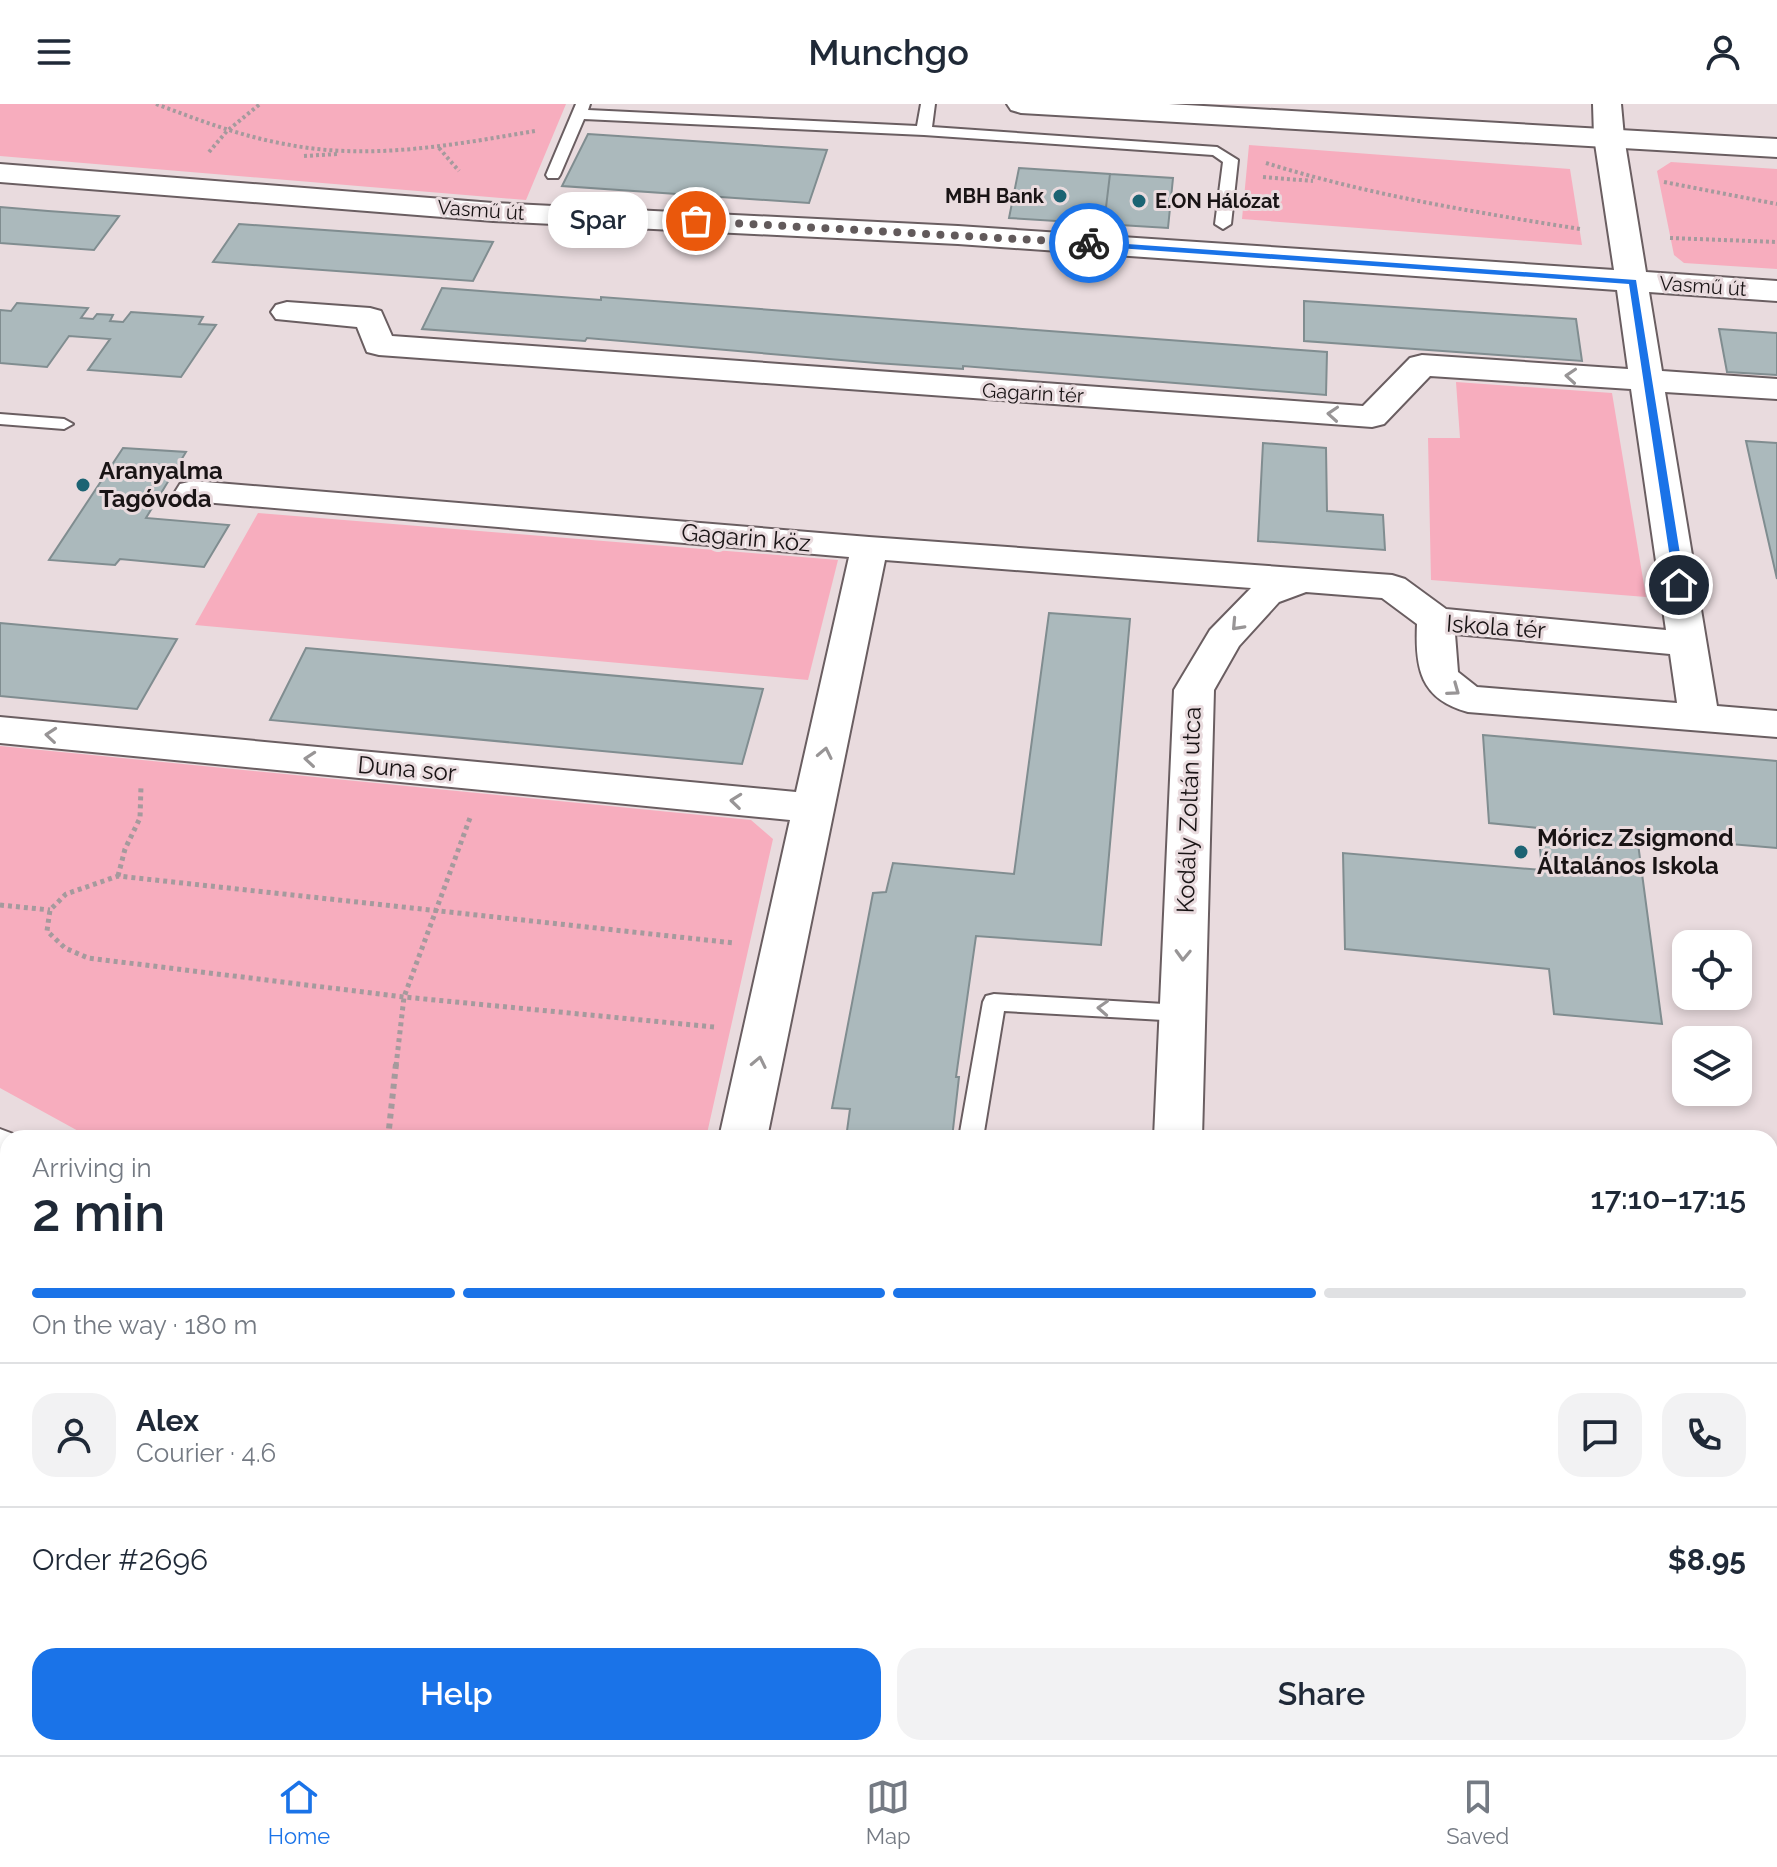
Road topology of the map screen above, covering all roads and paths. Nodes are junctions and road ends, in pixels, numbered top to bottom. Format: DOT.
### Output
graph roads {
  1 [pos="159,104"];
  2 [pos="260,104"];
  3 [pos="928,104"];
  4 [pos="1021,104"];
  5 [pos="1607,104"];
  6 [pos="581,109"];
  7 [pos="542,130"];
  8 [pos="227,131"];
  9 [pos="924,131"];
  10 [pos="1609,137"];
  11 [pos="1777,148"];
  12 [pos="206,155"];
  13 [pos="1263,161"];
  14 [pos="0,173"];
  15 [pos="553,175"];
  16 [pos="1248,176"];
  17 [pos="1655,181"];
  18 [pos="1326,182"];
  19 [pos="1777,204"];
  20 [pos="1223,224"];
  21 [pos="1592,230"];
  22 [pos="1666,238"];
  23 [pos="1777,242"];
  24 [pos="1633,282"];
  25 [pos="1777,291"];
  26 [pos="287,312"];
  27 [pos="1649,381"];
  28 [pos="1777,389"];
  29 [pos="0,419"];
  30 [pos="64,424"];
  31 [pos="193,492"];
  32 [pos="869,548"];
  33 [pos="1300,581"];
  34 [pos="1436,620"];
  35 [pos="1688,644"];
  36 [pos="1699,719"];
  37 [pos="1777,724"];
  38 [pos="0,730"];
  39 [pos="141,775"];
  40 [pos="486,776"];
  41 [pos="814,808"];
  42 [pos="118,876"];
  43 [pos="0,905"];
  44 [pos="50,910"];
  45 [pos="435,912"];
  46 [pos="748,945"];
  47 [pos="404,997"];
  48 [pos="1181,1013"];
  49 [pos="715,1027"];
  50 [pos="389,1130"];
  51 [pos="745,1130"];
  52 [pos="972,1130"];
  53 [pos="1178,1130"];
  1 -- 8 [label="path"];
  2 -- 8 [label="path"];
  3 -- 9 [label="lane"];
  4 -- 10 [label="street"];
  5 -- 10 [label="street"];
  6 -- 9 [label="lane"];
  6 -- 15 [label="lane"];
  7 -- 8 [label="path"];
  8 -- 12 [label="path"];
  9 -- 20 [label="lane"];
  10 -- 11 [label="street"];
  10 -- 24 [label="street"];
  13 -- 18 [label="path"];
  14 -- 24 [label="street, Vasmű út"];
  16 -- 18 [label="path"];
  17 -- 19 [label="path"];
  18 -- 21 [label="path"];
  22 -- 23 [label="path"];
  24 -- 25 [label="street, Vasmű út"];
  24 -- 27 [label="street"];
  27 -- 26 [label="street, Gagarin tér, one-way"];
  27 -- 28 [label="street, Gagarin tér"];
  27 -- 35 [label="street"];
  29 -- 30 [label="lane"];
  31 -- 32 [label="street, Gagarin köz"];
  32 -- 33 [label="street, Gagarin köz"];
  41 -- 32 [label="street, one-way"];
  33 -- 34 [label="street, Kodály Zoltán utca"];
  33 -- 48 [label="street, Kodály Zoltán utca, one-way"];
  34 -- 35 [label="street, Iskola tér"];
  34 -- 36 [label="street, Iskola tér, one-way"];
  35 -- 36 [label="street"];
  36 -- 37 [label="street"];
  40 -- 38 [label="street, Duna sor, one-way"];
  39 -- 42 [label="path"];
  41 -- 40 [label="street, Duna sor, one-way"];
  40 -- 45 [label="path"];
  51 -- 41 [label="street, one-way"];
  42 -- 44 [label="path"];
  42 -- 45 [label="path"];
  43 -- 44 [label="path"];
  44 -- 47 [label="path"];
  45 -- 46 [label="path"];
  45 -- 47 [label="path"];
  47 -- 49 [label="path"];
  47 -- 50 [label="path"];
  48 -- 52 [label="lane, one-way"];
  48 -- 53 [label="street, Kodály Zoltán utca"];
}
